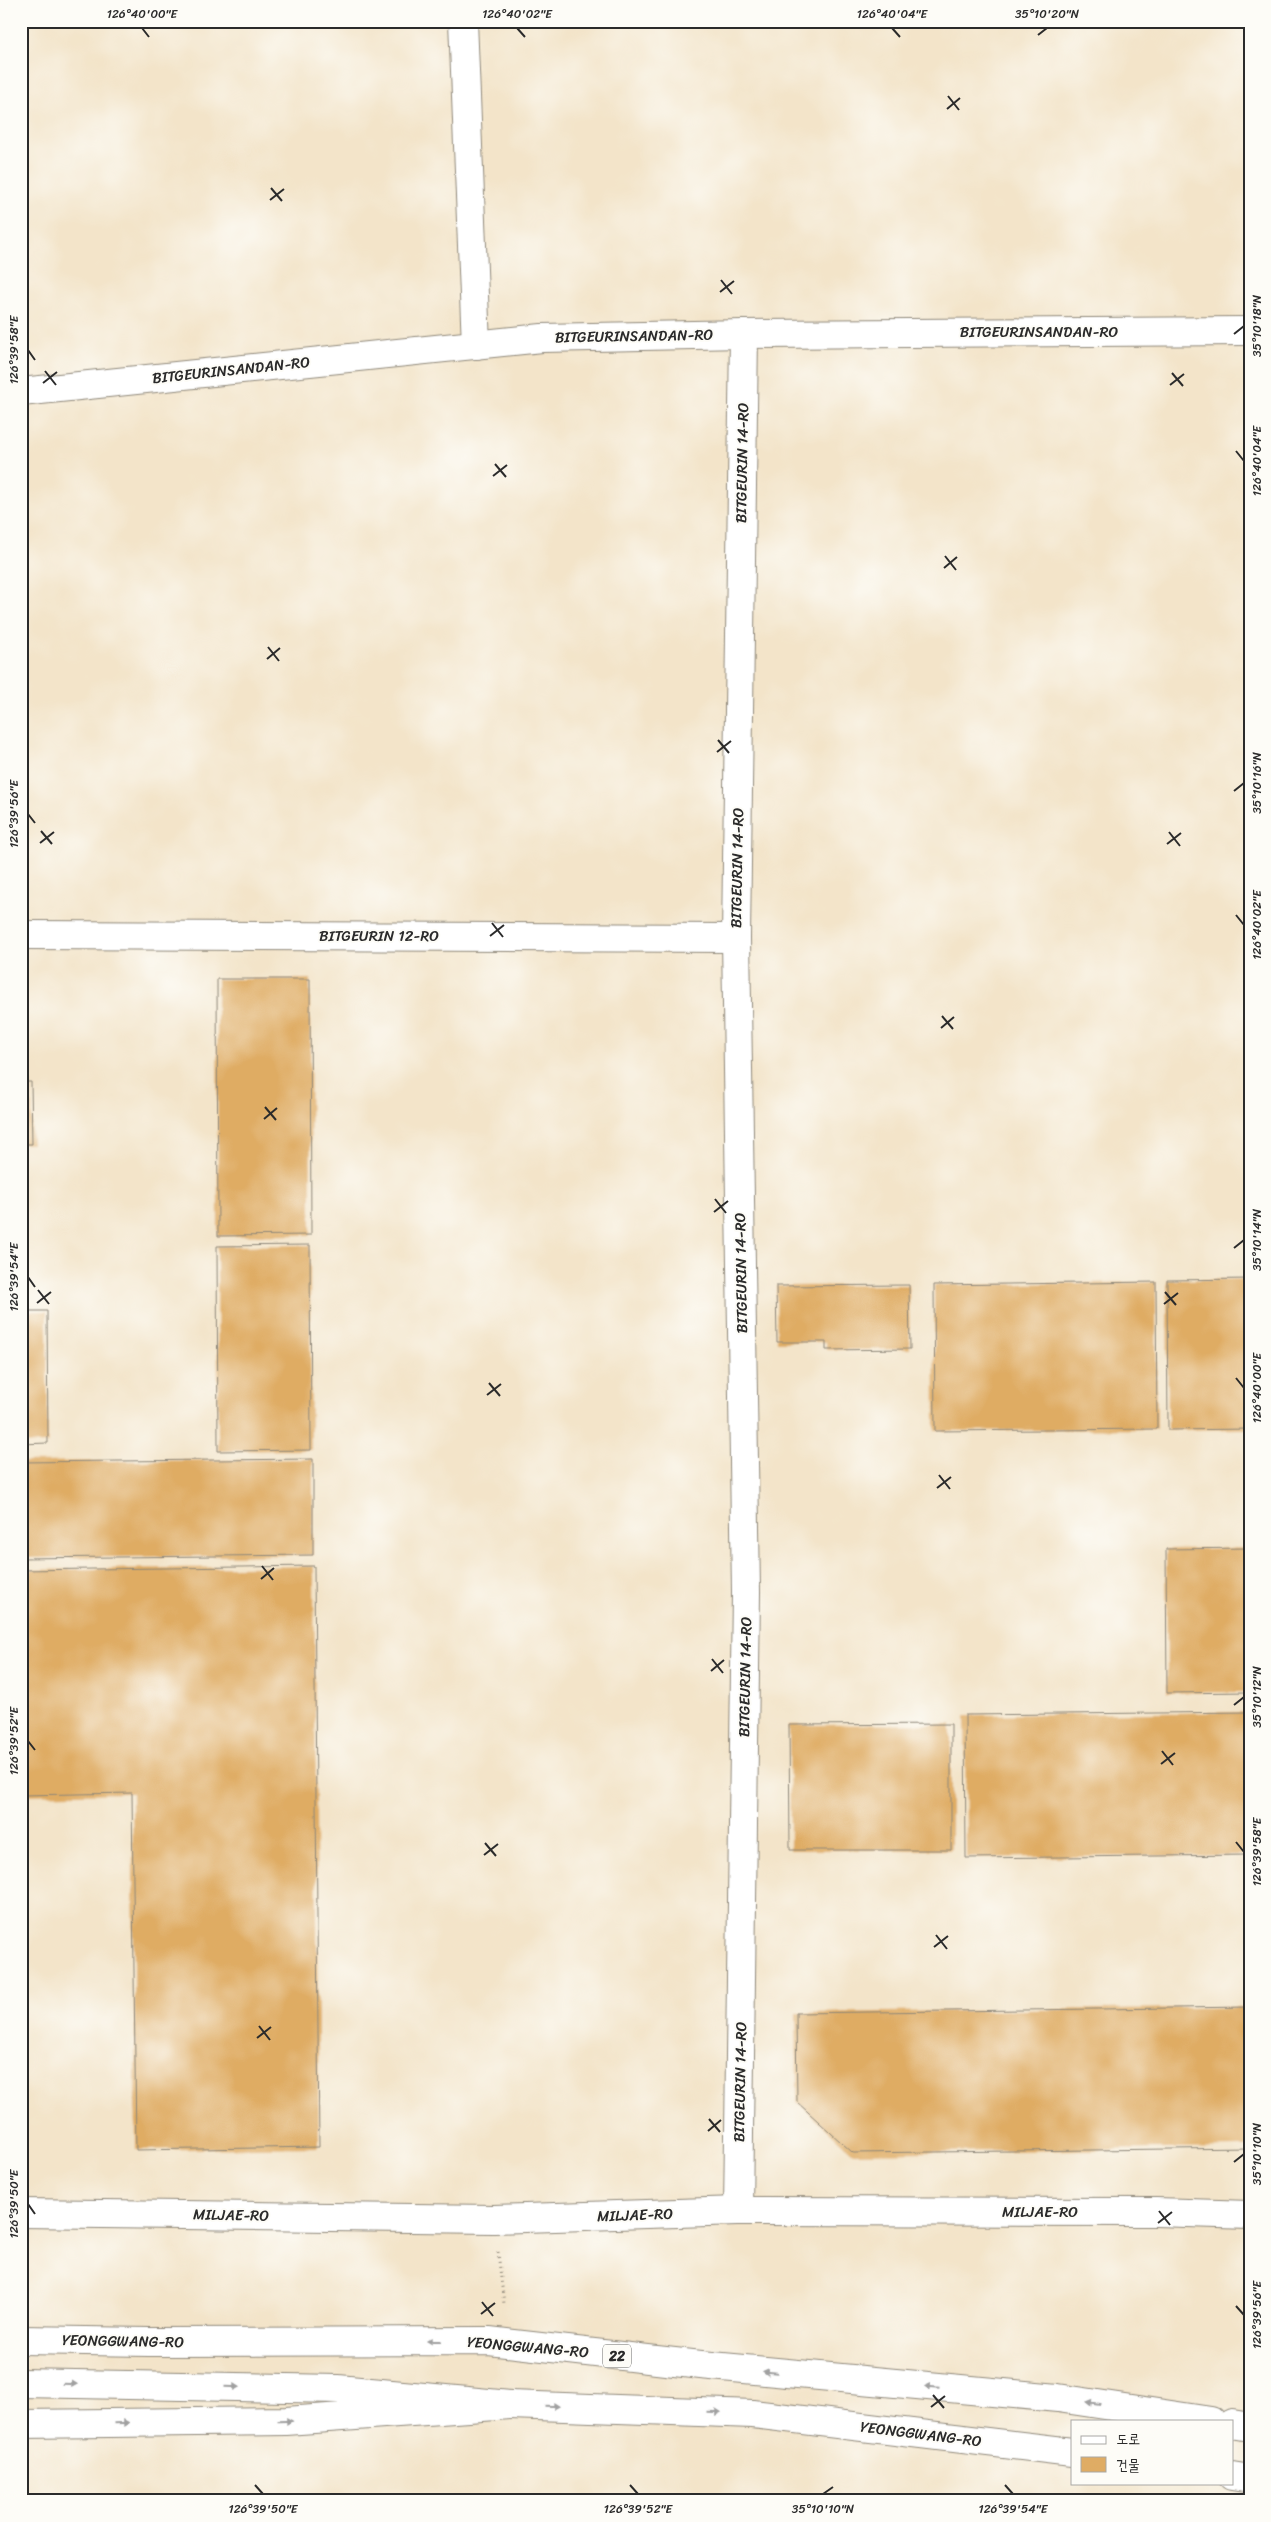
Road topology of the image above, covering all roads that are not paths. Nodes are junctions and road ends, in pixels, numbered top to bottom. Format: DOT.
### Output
graph roads {
  1 [pos="463,21"];
  2 [pos="1250,331"];
  3 [pos="744,334"];
  4 [pos="476,345"];
  5 [pos="21,392"];
  6 [pos="21,935"];
  7 [pos="736,938"];
  8 [pos="21,2212"];
  9 [pos="738,2212"];
  10 [pos="1250,2214"];
  11 [pos="21,2340"];
  12 [pos="21,2383"];
  13 [pos="510,2405"];
  14 [pos="1204,2420"];
  15 [pos="21,2424"];
  16 [pos="1234,2424"];
  17 [pos="1250,2426"];
  18 [pos="1071,2452"];
  19 [pos="1234,2476"];
  20 [pos="1250,2479"];
  1 -- 4 [label="main road"];
  2 -- 3 [label="main road, BITGEURINSANDAN-RO"];
  3 -- 4 [label="main road, BITGEURINSANDAN-RO"];
  3 -- 7 [label="main road, BITGEURIN 14-RO"];
  4 -- 5 [label="main road, BITGEURINSANDAN-RO"];
  6 -- 7 [label="main road, BITGEURIN 12-RO"];
  7 -- 9 [label="main road, BITGEURIN 14-RO"];
  8 -- 9 [label="main road, MILJAE-RO"];
  9 -- 10 [label="main road, MILJAE-RO"];
  14 -- 11 [label="main road, YEONGGWANG-RO / 22, one-way"];
  12 -- 13 [label="main road, YEONGGWANG-RO, one-way"];
  15 -- 13 [label="main road, one-way"];
  13 -- 18 [label="main road, YEONGGWANG-RO, one-way"];
  16 -- 17 [label="main road"];
  19 -- 20 [label="main road"];
}
